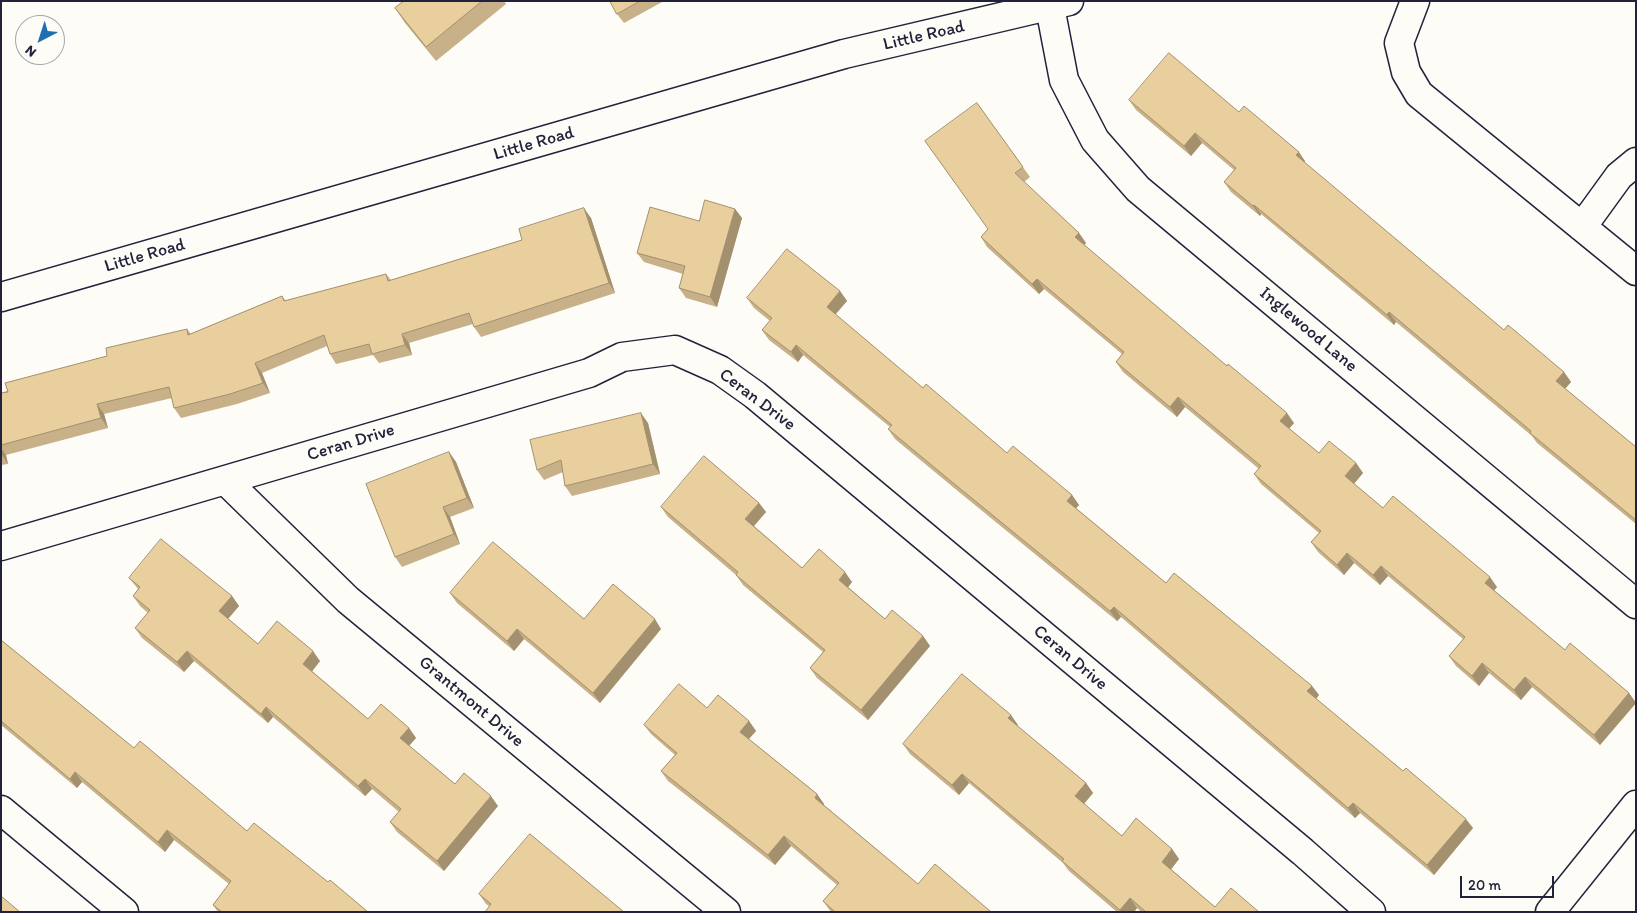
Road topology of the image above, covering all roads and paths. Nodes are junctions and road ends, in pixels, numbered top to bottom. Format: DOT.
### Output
graph roads {
  1 [pos="1415,1"];
  2 [pos="1060,4"];
  3 [pos="1636,162"];
  4 [pos="1582,227"];
  5 [pos="1636,271"];
  6 [pos="1,297"];
  7 [pos="226,480"];
  8 [pos="1,546"];
  9 [pos="1636,604"];
  10 [pos="1636,805"];
  11 [pos="1,810"];
  12 [pos="124,912"];
  13 [pos="726,912"];
  14 [pos="1372,912"];
  15 [pos="1550,912"];
  1 -- 4 [label="street"];
  2 -- 6 [label="street, Little Road"];
  2 -- 9 [label="street, Inglewood Lane"];
  3 -- 4 [label="street"];
  4 -- 5 [label="street"];
  7 -- 8 [label="street, Ceran Drive"];
  7 -- 13 [label="street, Grantmont Drive"];
  7 -- 14 [label="street, Ceran Drive"];
  10 -- 15 [label="street"];
  11 -- 12 [label="street"];
}
